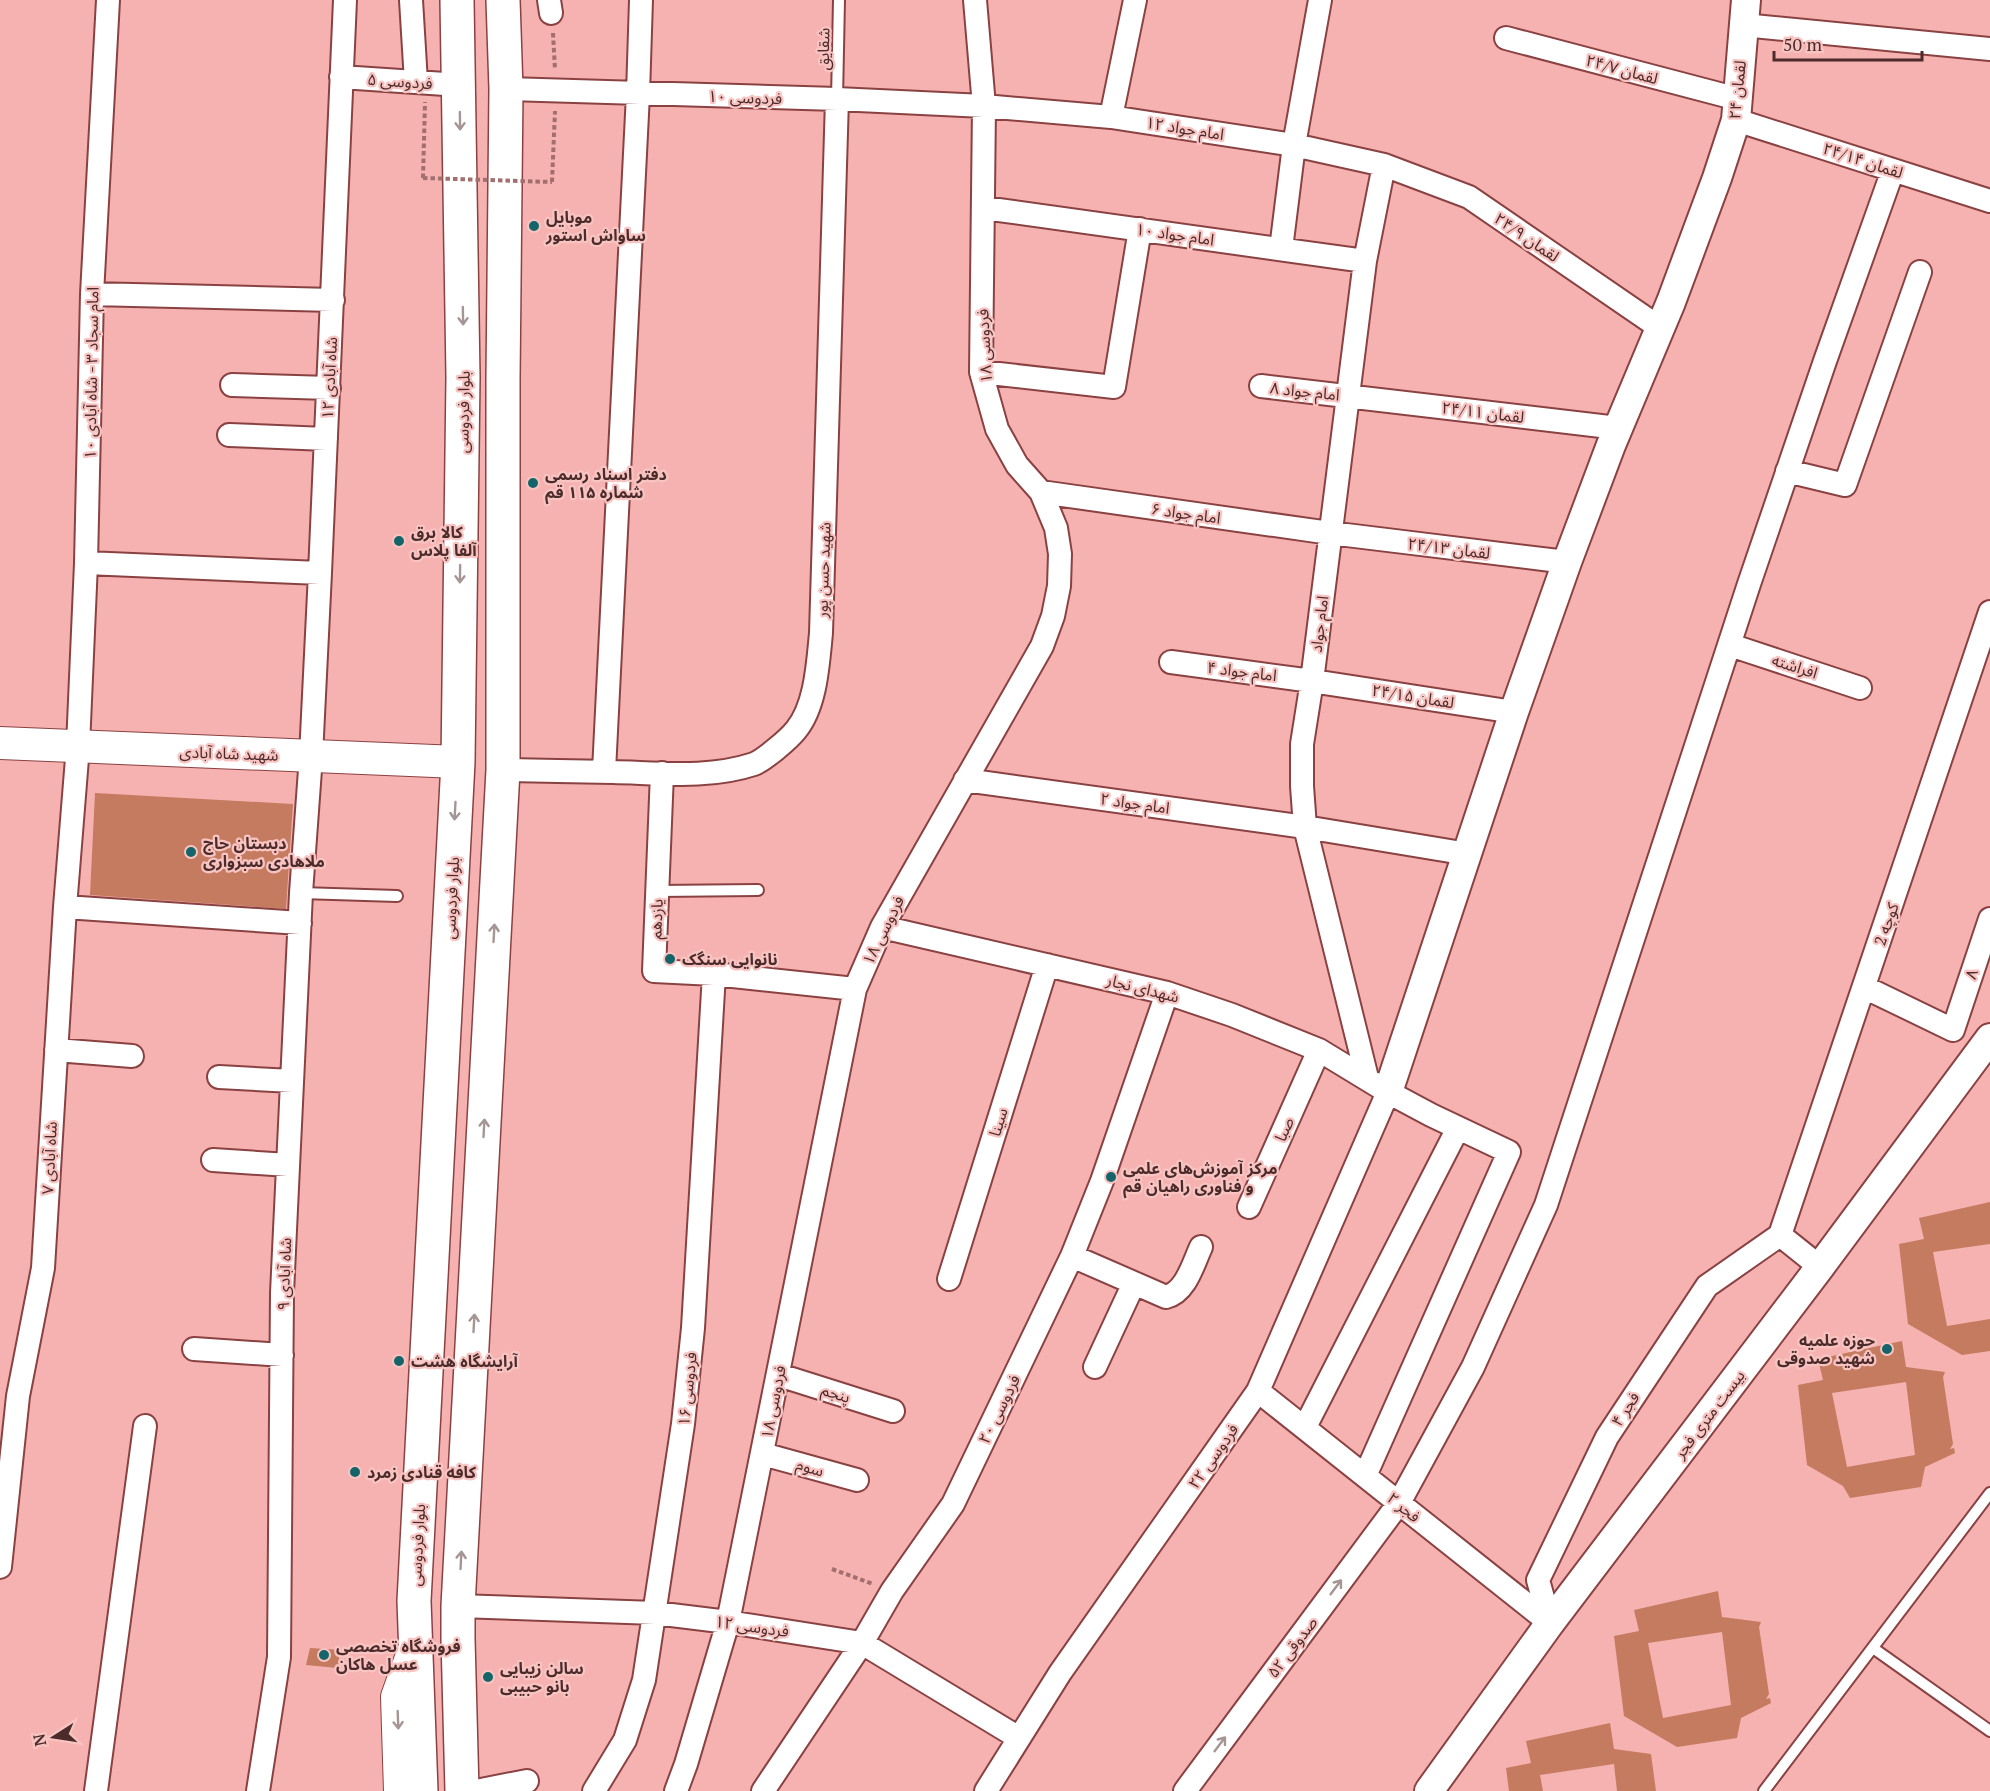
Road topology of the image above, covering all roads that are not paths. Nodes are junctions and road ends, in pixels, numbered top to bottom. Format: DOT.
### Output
graph roads {
  1 [pos="108,0"];
  2 [pos="345,0"];
  3 [pos="411,0"];
  4 [pos="457,0"];
  5 [pos="503,0"];
  6 [pos="641,0"];
  7 [pos="839,0"];
  8 [pos="975,0"];
  9 [pos="1135,0"];
  10 [pos="1320,0"];
  11 [pos="1745,12"];
  12 [pos="1506,38"];
  13 [pos="1990,49"];
  14 [pos="341,77"];
  15 [pos="421,82"];
  16 [pos="460,85"];
  17 [pos="506,89"];
  18 [pos="638,94"];
  19 [pos="837,99"];
  20 [pos="984,106"];
  21 [pos="1737,110"];
  22 [pos="1111,117"];
  23 [pos="1294,145"];
  24 [pos="1384,165"];
  25 [pos="1893,170"];
  26 [pos="1990,201"];
  27 [pos="984,208"];
  28 [pos="1140,230"];
  29 [pos="1281,249"];
  30 [pos="1365,261"];
  31 [pos="1920,272"];
  32 [pos="92,294"];
  33 [pos="333,300"];
  34 [pos="1660,328"];
  35 [pos="981,372"];
  36 [pos="232,386"];
  37 [pos="1261,386"];
  38 [pos="329,388"];
  39 [pos="1348,396"];
  40 [pos="1618,428"];
  41 [pos="229,435"];
  42 [pos="327,439"];
  43 [pos="1787,471"];
  44 [pos="1041,492"];
  45 [pos="1330,533"];
  46 [pos="86,562"];
  47 [pos="1567,562"];
  48 [pos="320,573"];
  49 [pos="1990,612"];
  50 [pos="1730,645"];
  51 [pos="1171,662"];
  52 [pos="1312,681"];
  53 [pos="1860,688"];
  54 [pos="1515,712"];
  55 [pos="0,743"];
  56 [pos="78,746"];
  57 [pos="311,756"];
  58 [pos="458,762"];
  59 [pos="503,770"];
  60 [pos="604,771"];
  61 [pos="662,773"];
  62 [pos="965,780"];
  63 [pos="1305,827"];
  64 [pos="1468,854"];
  65 [pos="758,890"];
  66 [pos="657,891"];
  67 [pos="301,893"];
  68 [pos="397,896"];
  69 [pos="65,907"];
  70 [pos="1990,918"];
  71 [pos="300,923"];
  72 [pos="882,927"];
  73 [pos="1047,965"];
  74 [pos="714,974"];
  75 [pos="1864,987"];
  76 [pos="855,989"];
  77 [pos="1167,993"];
  78 [pos="1990,1038"];
  79 [pos="56,1050"];
  80 [pos="1319,1050"];
  81 [pos="132,1056"];
  82 [pos="219,1077"];
  83 [pos="292,1081"];
  84 [pos="1378,1085"];
  85 [pos="1458,1128"];
  86 [pos="213,1160"];
  87 [pos="288,1165"];
  88 [pos="1249,1207"];
  89 [pos="1780,1235"];
  90 [pos="1201,1247"];
  91 [pos="1072,1256"];
  92 [pos="1820,1267"];
  93 [pos="949,1280"];
  94 [pos="1134,1283"];
  95 [pos="194,1350"];
  96 [pos="282,1355"];
  97 [pos="1095,1367"];
  98 [pos="779,1375"];
  99 [pos="1258,1391"];
  100 [pos="893,1411"];
  101 [pos="145,1426"];
  102 [pos="1305,1427"];
  103 [pos="763,1454"];
  104 [pos="1365,1476"];
  105 [pos="857,1480"];
  106 [pos="1990,1493"];
  107 [pos="1399,1503"];
  108 [pos="0,1567"];
  109 [pos="458,1606"];
  110 [pos="655,1613"];
  111 [pos="728,1622"];
  112 [pos="1550,1623"];
  113 [pos="458,1639"];
  114 [pos="862,1643"];
  115 [pos="416,1644"];
  116 [pos="1873,1648"];
  117 [pos="1990,1731"];
  118 [pos="1019,1738"];
  119 [pos="526,1781"];
  120 [pos="96,1791"];
  121 [pos="258,1791"];
  122 [pos="400,1791"];
  123 [pos="420,1791"];
  124 [pos="462,1791"];
  125 [pos="476,1791"];
  126 [pos="594,1791"];
  127 [pos="676,1791"];
  128 [pos="763,1791"];
  129 [pos="986,1791"];
  130 [pos="1185,1791"];
  131 [pos="1430,1791"];
  132 [pos="1764,1791"];
  1 -- 32 [label="street, امام سجاد ۳ - شاه آبادی ۱۰"];
  2 -- 14 [label="street, شاه آبادی ۱۲"];
  3 -- 15 [label="street"];
  4 -- 16 [label="main road, بلوار فردوسی"];
  5 -- 17 [label="main road"];
  6 -- 18 [label="street"];
  7 -- 19 [label="lane, شقایق"];
  8 -- 20 [label="street, فردوسی ۱۸"];
  9 -- 22 [label="street"];
  10 -- 23 [label="street"];
  11 -- 13 [label="street"];
  11 -- 21 [label="street, لقمان ۲۴"];
  12 -- 21 [label="street, لقمان ۲۴/۷"];
  14 -- 15 [label="street, فردوسی ۵"];
  14 -- 33 [label="street, شاه آبادی ۱۲"];
  15 -- 16 [label="street, فردوسی ۵"];
  16 -- 58 [label="main road, بلوار فردوسی, one-way"];
  17 -- 18 [label="street, فردوسی ۱۰"];
  17 -- 59 [label="main road"];
  18 -- 19 [label="street, فردوسی ۱۰"];
  18 -- 60 [label="street"];
  19 -- 20 [label="street, فردوسی ۱۰"];
  19 -- 61 [label="street, شهید حسن پور"];
  20 -- 22 [label="street, امام جواد ۱۲"];
  20 -- 27 [label="street, فردوسی ۱۸"];
  21 -- 25 [label="street, لقمان ۲۴/۱۴"];
  21 -- 34 [label="street, لقمان ۲۴"];
  22 -- 23 [label="street, امام جواد ۱۲"];
  23 -- 24 [label="street, امام جواد ۱۲"];
  23 -- 29 [label="street"];
  24 -- 30 [label="street, امام جواد"];
  24 -- 34 [label="street, لقمان ۲۴/۹"];
  25 -- 26 [label="street, لقمان ۲۴/۱۴"];
  25 -- 43 [label="street, صدوقی ۵۲"];
  27 -- 28 [label="street, امام جواد ۱۰"];
  27 -- 35 [label="street, فردوسی ۱۸"];
  28 -- 29 [label="street, امام جواد ۱۰"];
  28 -- 35 [label="street"];
  29 -- 30 [label="street, امام جواد ۱۰"];
  30 -- 39 [label="street, امام جواد"];
  31 -- 43 [label="street"];
  32 -- 33 [label="street"];
  32 -- 46 [label="street, امام سجاد ۳ - شاه آبادی ۱۰"];
  33 -- 38 [label="street, شاه آبادی ۱۲"];
  34 -- 40 [label="street, لقمان ۲۴"];
  35 -- 44 [label="street, فردوسی ۱۸"];
  36 -- 38 [label="street"];
  37 -- 39 [label="street, امام جواد ۸"];
  38 -- 42 [label="street, شاه آبادی ۱۲"];
  39 -- 40 [label="street, لقمان ۲۴/۱۱"];
  39 -- 45 [label="street, امام جواد"];
  40 -- 47 [label="street, لقمان ۲۴"];
  41 -- 42 [label="street"];
  42 -- 48 [label="street, شاه آبادی ۱۲"];
  43 -- 50 [label="street, صدوقی ۵۲"];
  44 -- 45 [label="street, امام جواد ۶"];
  44 -- 62 [label="street, فردوسی ۱۸"];
  45 -- 47 [label="street, لقمان ۲۴/۱۳"];
  45 -- 52 [label="street, امام جواد"];
  46 -- 48 [label="street"];
  46 -- 56 [label="street, امام سجاد ۳ - شاه آبادی ۱۰"];
  47 -- 54 [label="street, لقمان ۲۴"];
  48 -- 57 [label="street, شاه آبادی ۱۲"];
  49 -- 75 [label="street, کوچه 2"];
  50 -- 53 [label="street, افراشته"];
  50 -- 107 [label="street, صدوقی ۵۲"];
  51 -- 52 [label="street, امام جواد ۴"];
  52 -- 54 [label="street, لقمان ۲۴/۱۵"];
  52 -- 63 [label="street, امام جواد"];
  54 -- 64 [label="street, لقمان ۲۴"];
  55 -- 56 [label="main road, شهید شاه آبادی"];
  56 -- 57 [label="main road, شهید شاه آبادی"];
  56 -- 69 [label="street, شاه آبادی ۷"];
  57 -- 58 [label="main road, شهید شاه آبادی"];
  57 -- 67 [label="street, شاه آبادی ۹"];
  58 -- 115 [label="main road, بلوار فردوسی, one-way"];
  59 -- 60 [label="street, شهید حسن پور"];
  109 -- 59 [label="main road, one-way"];
  60 -- 61 [label="street, شهید حسن پور"];
  61 -- 66 [label="street, یازدهم"];
  62 -- 63 [label="street, امام جواد ۲"];
  62 -- 72 [label="street, فردوسی ۱۸"];
  63 -- 64 [label="street, امام جواد ۲"];
  63 -- 84 [label="street, امام جواد"];
  64 -- 84 [label="street, لقمان ۲۴"];
  65 -- 66 [label="lane"];
  66 -- 74 [label="street, یازدهم"];
  67 -- 68 [label="lane"];
  67 -- 71 [label="street, شاه آبادی ۹"];
  69 -- 71 [label="street"];
  69 -- 79 [label="street, شاه آبادی ۷"];
  70 -- 75 [label="street, ۸"];
  71 -- 83 [label="street, شاه آبادی ۹"];
  72 -- 73 [label="street, شهدای نجار"];
  72 -- 76 [label="street, فردوسی ۱۸"];
  73 -- 77 [label="street, شهدای نجار"];
  73 -- 93 [label="street, سینا"];
  74 -- 76 [label="street, یازدهم"];
  74 -- 110 [label="street, فردوسی ۱۶"];
  75 -- 89 [label="street, کوچه 2"];
  76 -- 98 [label="street, فردوسی ۱۸"];
  77 -- 80 [label="street, شهدای نجار"];
  77 -- 91 [label="street, فردوسی ۲۰"];
  78 -- 92 [label="street, بیست متری فجر"];
  79 -- 81 [label="street"];
  79 -- 108 [label="street, شاه آبادی ۷"];
  80 -- 84 [label="street, شهدای نجار"];
  80 -- 88 [label="street, صبا"];
  82 -- 83 [label="street"];
  83 -- 87 [label="street, شاه آبادی ۹"];
  84 -- 85 [label="street, شهدای نجار"];
  84 -- 99 [label="street, فردوسی ۲۲"];
  85 -- 102 [label="street"];
  85 -- 104 [label="street, شهدای نجار"];
  86 -- 87 [label="street"];
  87 -- 96 [label="street, شاه آبادی ۹"];
  89 -- 92 [label="street"];
  89 -- 112 [label="street, فجر ۴"];
  90 -- 94 [label="street"];
  91 -- 94 [label="street"];
  91 -- 114 [label="street, فردوسی ۲۰"];
  92 -- 112 [label="street, بیست متری فجر"];
  94 -- 97 [label="street"];
  95 -- 96 [label="street"];
  96 -- 121 [label="street, شاه آبادی ۹"];
  98 -- 100 [label="street, پنجم"];
  98 -- 103 [label="street, فردوسی ۱۸"];
  99 -- 102 [label="street, فجر ۲"];
  99 -- 118 [label="street, فردوسی ۲۲"];
  101 -- 120 [label="street"];
  102 -- 104 [label="street, فجر ۲"];
  103 -- 105 [label="street, سوم"];
  103 -- 111 [label="street, فردوسی ۱۸"];
  104 -- 107 [label="street, فجر ۲"];
  106 -- 116 [label="lane"];
  107 -- 112 [label="street, فجر ۲"];
  130 -- 107 [label="street, صدوقی ۵۲, one-way"];
  109 -- 110 [label="street, فردوسی ۱۲"];
  109 -- 113 [label="main road"];
  110 -- 111 [label="street, فردوسی ۱۲"];
  110 -- 126 [label="street, فردوسی ۱۶"];
  111 -- 114 [label="street, فردوسی ۱۲"];
  111 -- 127 [label="street, فردوسی ۱۸"];
  112 -- 131 [label="street, بیست متری فجر"];
  113 -- 124 [label="main road"];
  113 -- 125 [label="main road"];
  114 -- 118 [label="street, فردوسی ۱۲"];
  114 -- 128 [label="street, فردوسی ۲۰"];
  115 -- 122 [label="main road, بلوار فردوسی, one-way"];
  115 -- 123 [label="main road"];
  116 -- 117 [label="lane"];
  116 -- 132 [label="lane"];
  118 -- 129 [label="street, فردوسی ۲۲"];
  119 -- 125 [label="street"];
}
